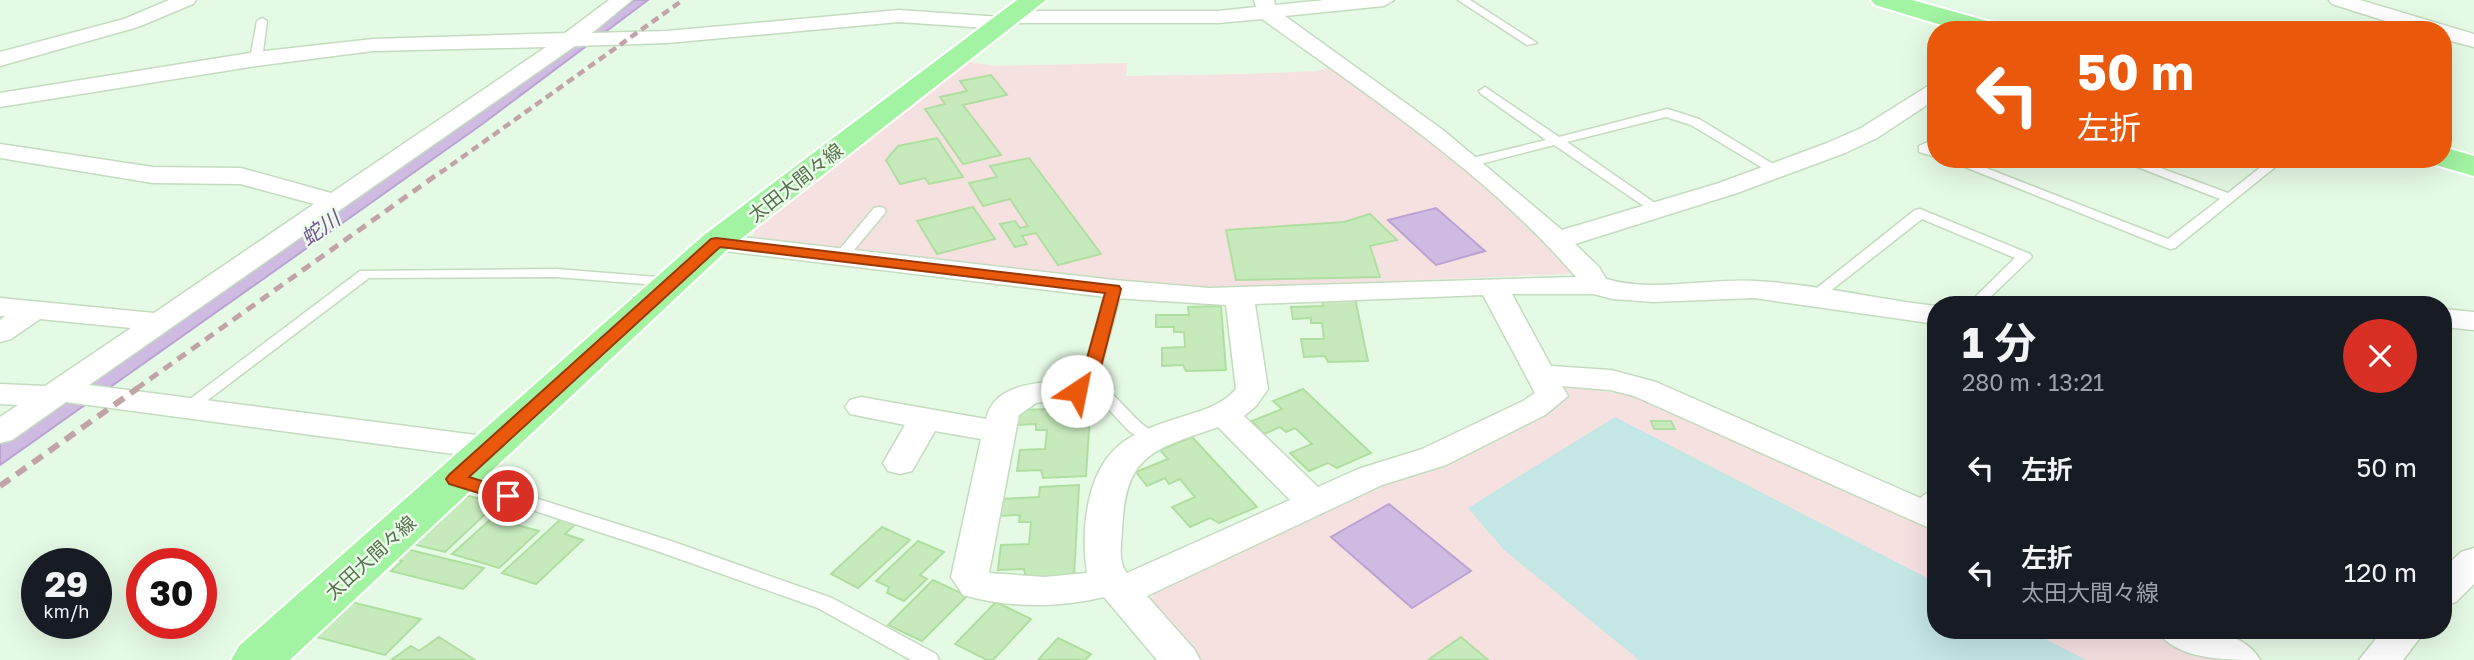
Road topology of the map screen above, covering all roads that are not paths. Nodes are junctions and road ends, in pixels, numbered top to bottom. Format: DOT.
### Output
graph roads {
  1 [pos="186,0"];
  2 [pos="622,0"];
  3 [pos="1384,0"];
  4 [pos="1463,0"];
  5 [pos="1884,0"];
  6 [pos="2339,0"];
  7 [pos="1265,7"];
  8 [pos="1015,13"];
  9 [pos="262,21"];
  10 [pos="1957,21"];
  11 [pos="2407,21"];
  12 [pos="2452,35"];
  13 [pos="574,39"];
  14 [pos="2474,41"];
  15 [pos="1531,43"];
  16 [pos="0,59"];
  17 [pos="256,59"];
  18 [pos="1485,91"];
  19 [pos="1927,94"];
  20 [pos="9,99"];
  21 [pos="0,114"];
  22 [pos="1556,141"];
  23 [pos="0,151"];
  24 [pos="2452,160"];
  25 [pos="1469,163"];
  26 [pos="2474,166"];
  27 [pos="1974,168"];
  28 [pos="2148,168"];
  29 [pos="2268,168"];
  30 [pos="1776,170"];
  31 [pos="2230,198"];
  32 [pos="336,202"];
  33 [pos="879,211"];
  34 [pos="1657,211"];
  35 [pos="1559,240"];
  36 [pos="716,242"];
  37 [pos="839,258"];
  38 [pos="670,282"];
  39 [pos="1594,285"];
  40 [pos="1493,286"];
  41 [pos="1114,289"];
  42 [pos="1239,296"];
  43 [pos="1820,296"];
  44 [pos="1984,296"];
  45 [pos="0,307"];
  46 [pos="34,310"];
  47 [pos="1927,314"];
  48 [pos="2452,319"];
  49 [pos="2474,321"];
  50 [pos="160,322"];
  51 [pos="0,333"];
  52 [pos="1542,376"];
  53 [pos="1091,386"];
  54 [pos="60,393"];
  55 [pos="0,394"];
  56 [pos="861,407"];
  57 [pos="186,408"];
  58 [pos="1223,414"];
  59 [pos="925,419"];
  60 [pos="0,432"];
  61 [pos="1001,432"];
  62 [pos="1150,438"];
  63 [pos="491,448"];
  64 [pos="900,463"];
  65 [pos="456,479"];
  66 [pos="1315,504"];
  67 [pos="1927,508"];
  68 [pos="2474,561"];
  69 [pos="2452,583"];
  70 [pos="1116,587"];
  71 [pos="2196,639"];
  72 [pos="2398,639"];
  73 [pos="257,660"];
  74 [pos="929,660"];
  75 [pos="1180,660"];
  76 [pos="2241,660"];
  77 [pos="2379,660"];
  1 -- 16 [label="street"];
  2 -- 13 [label="street"];
  3 -- 7 [label="street"];
  4 -- 15 [label="lane"];
  5 -- 10 [label="main road"];
  6 -- 11 [label="street"];
  7 -- 8 [label="street"];
  7 -- 25 [label="street"];
  8 -- 13 [label="street"];
  8 -- 36 [label="main road, 太田大間々線"];
  9 -- 17 [label="lane"];
  12 -- 14 [label="street"];
  13 -- 17 [label="street"];
  13 -- 32 [label="street"];
  17 -- 20 [label="street"];
  18 -- 22 [label="lane"];
  19 -- 30 [label="street"];
  20 -- 21 [label="street"];
  22 -- 25 [label="lane"];
  22 -- 30 [label="lane"];
  22 -- 34 [label="lane"];
  23 -- 32 [label="street"];
  24 -- 26 [label="main road"];
  25 -- 35 [label="street"];
  27 -- 31 [label="lane"];
  28 -- 31 [label="lane"];
  29 -- 31 [label="lane"];
  30 -- 34 [label="street"];
  32 -- 50 [label="street"];
  33 -- 37 [label="lane"];
  34 -- 35 [label="street"];
  35 -- 39 [label="street"];
  36 -- 37 [label="street"];
  36 -- 38 [label="main road, 太田大間々線"];
  37 -- 41 [label="street"];
  38 -- 57 [label="lane"];
  38 -- 63 [label="main road, 太田大間々線"];
  39 -- 40 [label="street"];
  39 -- 43 [label="street"];
  40 -- 42 [label="street"];
  40 -- 52 [label="street"];
  41 -- 42 [label="street"];
  41 -- 53 [label="lane"];
  42 -- 58 [label="street"];
  43 -- 44 [label="lane"];
  43 -- 47 [label="street"];
  45 -- 46 [label="street"];
  46 -- 50 [label="street"];
  46 -- 51 [label="street"];
  48 -- 49 [label="street"];
  50 -- 54 [label="street"];
  52 -- 66 [label="street"];
  52 -- 67 [label="street"];
  53 -- 61 [label="street"];
  53 -- 62 [label="lane"];
  54 -- 55 [label="street"];
  54 -- 57 [label="street"];
  54 -- 60 [label="street"];
  56 -- 59 [label="street"];
  57 -- 63 [label="street"];
  58 -- 62 [label="street"];
  58 -- 66 [label="street"];
  59 -- 61 [label="street"];
  59 -- 64 [label="street"];
  61 -- 70 [label="street"];
  62 -- 70 [label="street"];
  63 -- 65 [label="main road, 太田大間々線"];
  65 -- 73 [label="main road, 太田大間々線"];
  65 -- 74 [label="lane"];
  66 -- 70 [label="street"];
  68 -- 69 [label="street"];
  70 -- 75 [label="street"];
  71 -- 76 [label="street"];
  72 -- 77 [label="street"];
}
